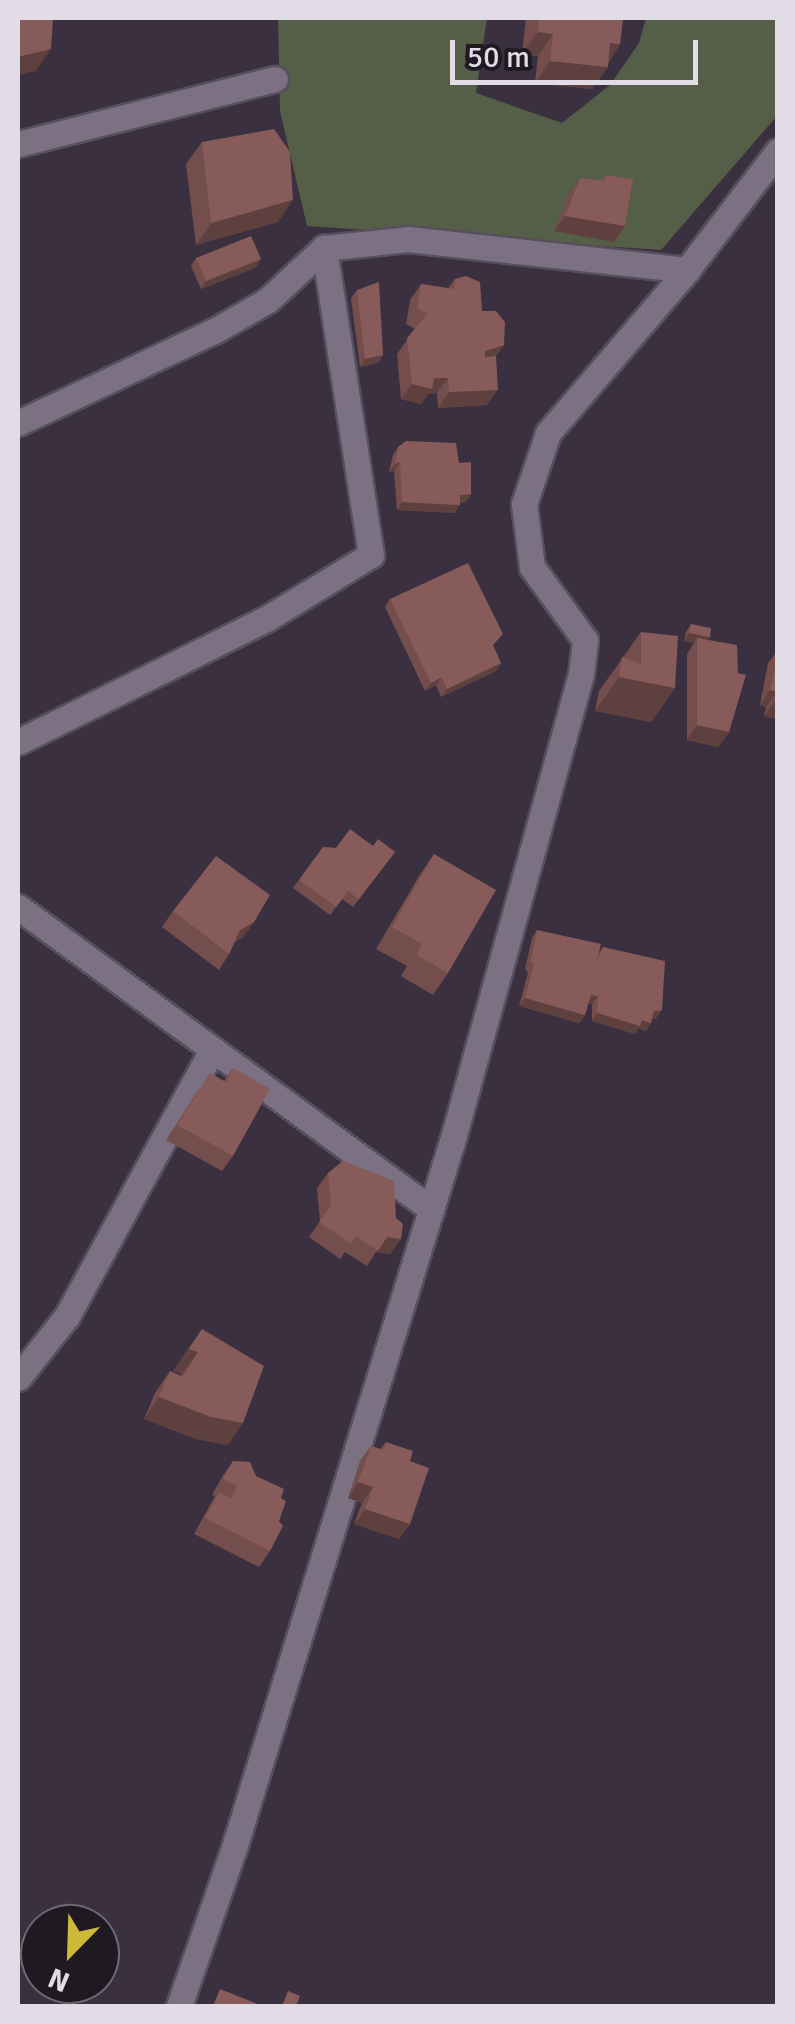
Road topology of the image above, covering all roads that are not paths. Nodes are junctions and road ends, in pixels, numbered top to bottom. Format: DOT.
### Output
graph roads {
  1 [pos="275,78"];
  2 [pos="18,144"];
  3 [pos="775,160"];
  4 [pos="324,248"];
  5 [pos="687,270"];
  6 [pos="18,423"];
  7 [pos="18,742"];
  8 [pos="18,907"];
  9 [pos="212,1050"];
  10 [pos="431,1209"];
  11 [pos="18,1378"];
  12 [pos="179,2006"];
  1 -- 2 [label="street"];
  3 -- 5 [label="street"];
  4 -- 5 [label="street"];
  4 -- 6 [label="street"];
  4 -- 7 [label="street"];
  5 -- 10 [label="street"];
  8 -- 9 [label="street"];
  9 -- 10 [label="street"];
  9 -- 11 [label="street"];
  10 -- 12 [label="street"];
}
